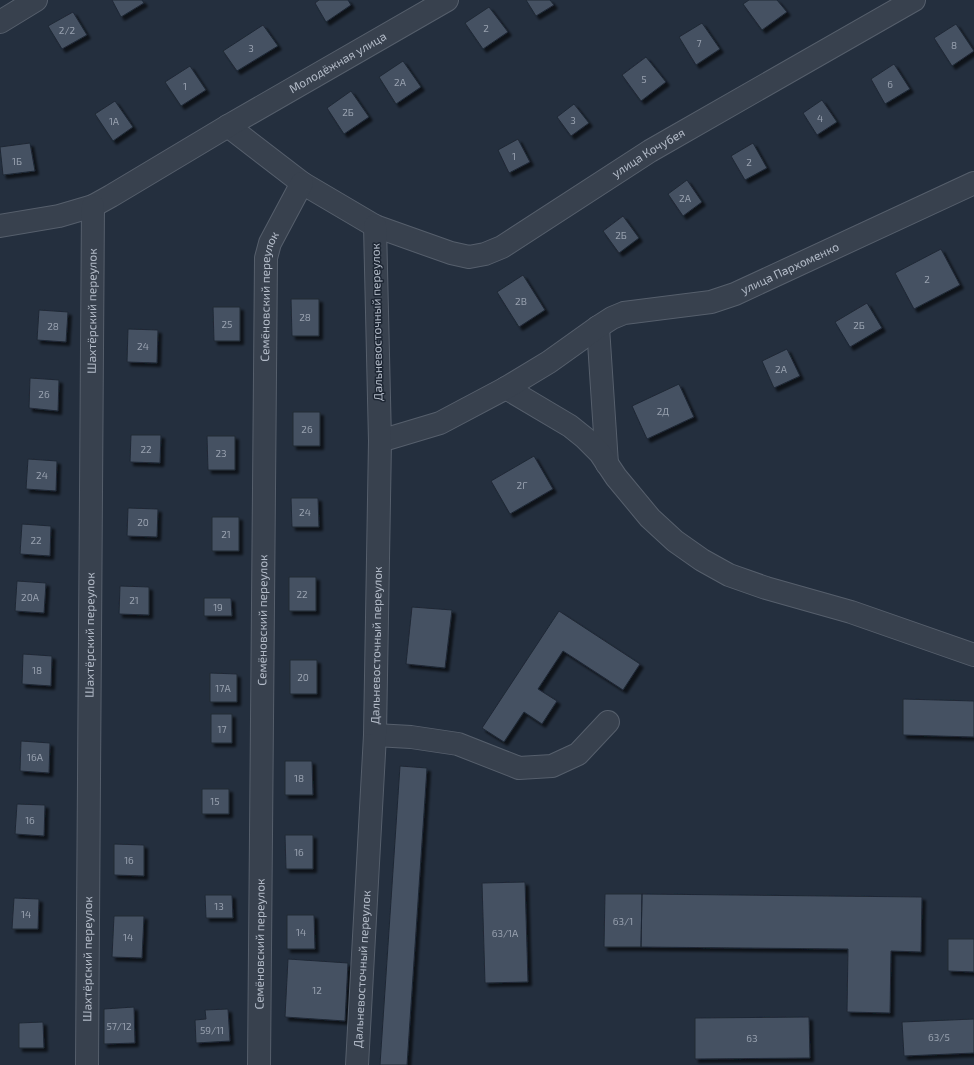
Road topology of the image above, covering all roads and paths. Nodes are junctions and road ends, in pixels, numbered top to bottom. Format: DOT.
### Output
graph roads {
  1 [pos="36,0"];
  2 [pos="447,0"];
  3 [pos="914,0"];
  4 [pos="0,22"];
  5 [pos="228,126"];
  6 [pos="302,183"];
  7 [pos="974,183"];
  8 [pos="93,206"];
  9 [pos="0,226"];
  10 [pos="375,226"];
  11 [pos="598,327"];
  12 [pos="506,388"];
  13 [pos="380,441"];
  14 [pos="607,464"];
  15 [pos="974,655"];
  16 [pos="608,722"];
  17 [pos="375,735"];
  18 [pos="87,1065"];
  19 [pos="259,1065"];
  20 [pos="357,1065"];
  1 -- 4 [label="street"];
  2 -- 5 [label="street, Молодёжная улица"];
  3 -- 10 [label="street, улица Кочубея"];
  5 -- 6 [label="street, улица Кочубея"];
  5 -- 8 [label="street, Молодёжная улица"];
  6 -- 10 [label="street, улица Кочубея"];
  6 -- 19 [label="street, Семёновский переулок"];
  7 -- 11 [label="street, улица Пархоменко"];
  8 -- 9 [label="street, Молодёжная улица"];
  8 -- 18 [label="street, Шахтёрский переулок"];
  10 -- 13 [label="street, Дальневосточный переулок"];
  11 -- 12 [label="street, улица Пархоменко"];
  11 -- 14 [label="street"];
  12 -- 13 [label="street, улица Пархоменко"];
  12 -- 14 [label="street"];
  13 -- 17 [label="street, Дальневосточный переулок"];
  14 -- 15 [label="street"];
  16 -- 17 [label="street"];
  17 -- 20 [label="street, Дальневосточный переулок"];
}
